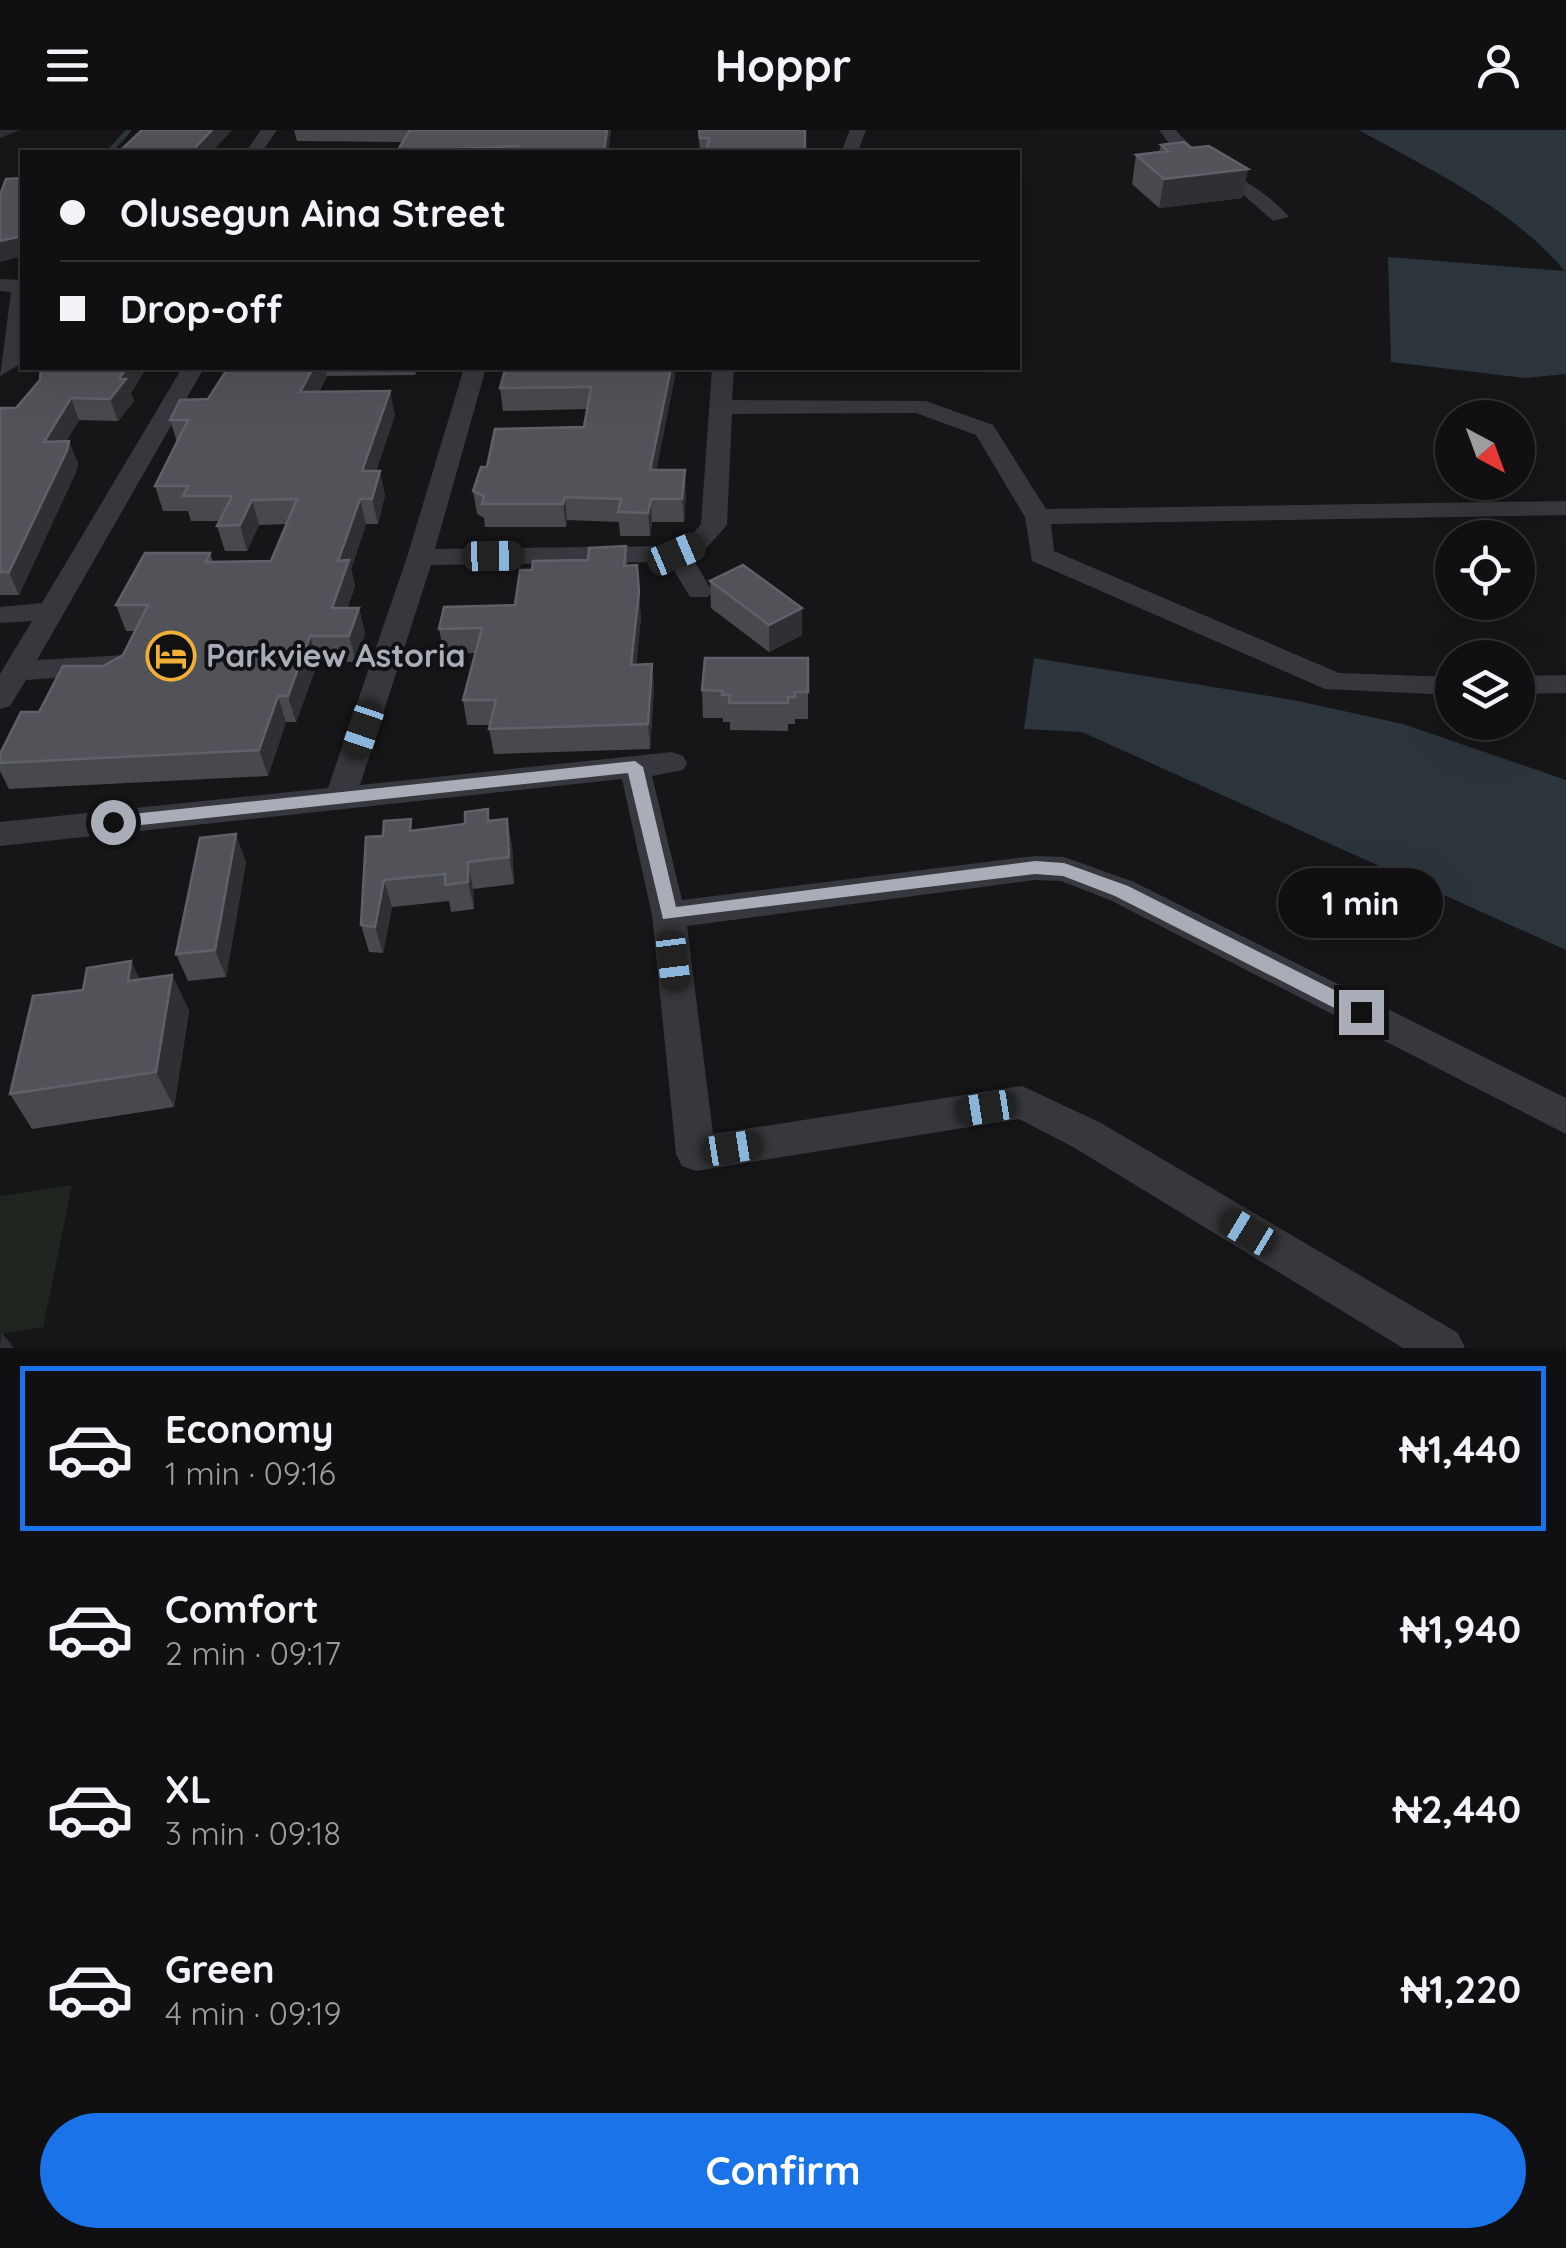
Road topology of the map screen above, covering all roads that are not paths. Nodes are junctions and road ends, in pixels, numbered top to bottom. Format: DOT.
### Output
graph roads {
  1 [pos="1167,130"];
  2 [pos="1280,218"];
  3 [pos="20,300"];
  4 [pos="0,368"];
  5 [pos="192,370"];
  6 [pos="474,370"];
  7 [pos="723,370"];
  8 [pos="721,408"];
  9 [pos="1566,508"];
  10 [pos="1038,517"];
  11 [pos="676,554"];
  12 [pos="420,558"];
  13 [pos="699,591"];
  14 [pos="49,612"];
  15 [pos="0,616"];
  16 [pos="126,664"];
  17 [pos="16,671"];
  18 [pos="1566,684"];
  19 [pos="1435,685"];
  20 [pos="1535,685"];
  21 [pos="0,699"];
  22 [pos="672,763"];
  23 [pos="635,767"];
  24 [pos="340,798"];
  25 [pos="0,834"];
  26 [pos="669,914"];
  27 [pos="1566,1117"];
  28 [pos="1443,1348"];
  1 -- 2 [label="street"];
  3 -- 4 [label="street"];
  5 -- 14 [label="street"];
  6 -- 12 [label="street"];
  7 -- 8 [label="street"];
  8 -- 10 [label="street"];
  8 -- 11 [label="street"];
  9 -- 10 [label="street"];
  10 -- 19 [label="street"];
  11 -- 12 [label="street"];
  11 -- 13 [label="street"];
  12 -- 24 [label="street"];
  14 -- 15 [label="street"];
  14 -- 17 [label="street"];
  16 -- 17 [label="street"];
  17 -- 21 [label="street"];
  18 -- 20 [label="street"];
  22 -- 23 [label="street"];
  23 -- 24 [label="street"];
  23 -- 26 [label="street"];
  24 -- 25 [label="street"];
  26 -- 27 [label="street"];
  26 -- 28 [label="street"];
}
